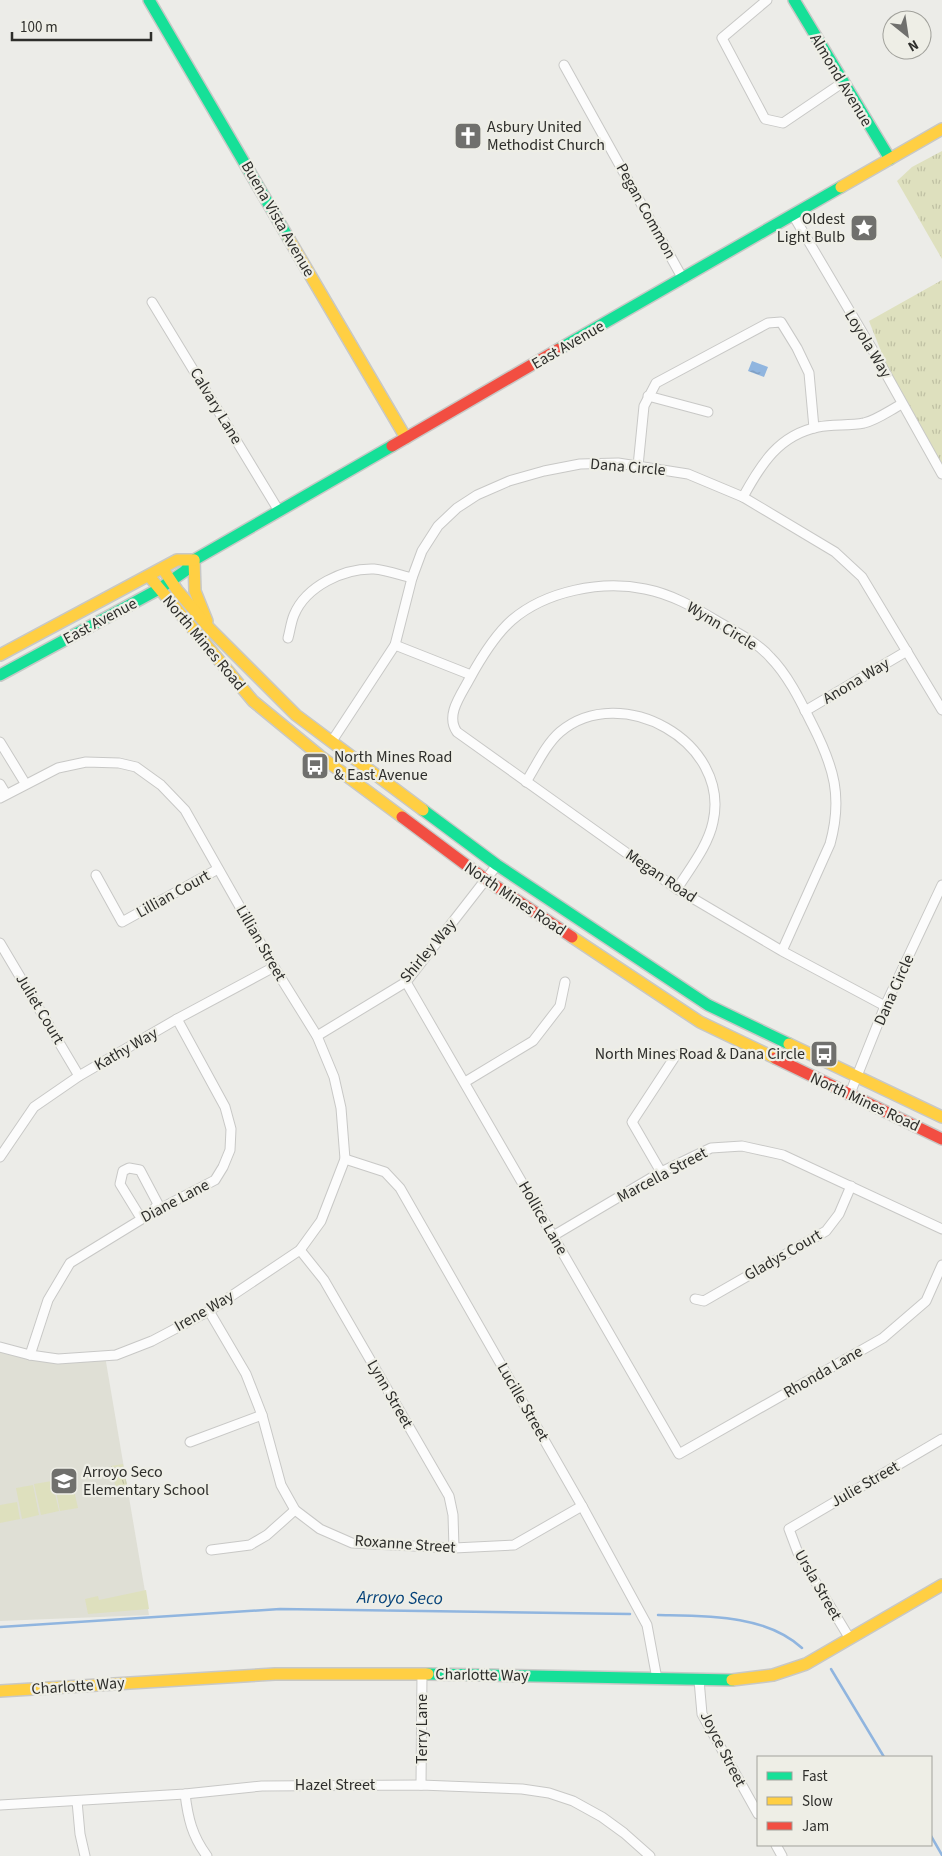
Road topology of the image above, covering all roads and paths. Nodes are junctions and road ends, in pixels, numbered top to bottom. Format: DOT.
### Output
graph roads {
  1 [pos="150,0"];
  2 [pos="767,0"];
  3 [pos="794,0"];
  4 [pos="564,65"];
  5 [pos="842,83"];
  6 [pos="942,129"];
  7 [pos="890,159"];
  8 [pos="793,215"];
  9 [pos="684,279"];
  10 [pos="152,302"];
  11 [pos="648,396"];
  12 [pos="902,404"];
  13 [pos="708,412"];
  14 [pos="814,428"];
  15 [pos="406,438"];
  16 [pos="638,466"];
  17 [pos="942,474"];
  18 [pos="743,497"];
  19 [pos="279,511"];
  20 [pos="194,560"];
  21 [pos="163,569"];
  22 [pos="150,576"];
  23 [pos="412,578"];
  24 [pos="171,582"];
  25 [pos="159,589"];
  26 [pos="210,629"];
  27 [pos="288,638"];
  28 [pos="395,645"];
  29 [pos="907,651"];
  30 [pos="0,655"];
  31 [pos="0,675"];
  32 [pos="472,675"];
  33 [pos="250,697"];
  34 [pos="942,710"];
  35 [pos="806,711"];
  36 [pos="451,724"];
  37 [pos="332,741"];
  38 [pos="0,742"];
  39 [pos="526,782"];
  40 [pos="0,784"];
  41 [pos="25,784"];
  42 [pos="3,796"];
  43 [pos="497,865"];
  44 [pos="218,869"];
  45 [pos="96,875"];
  46 [pos="484,879"];
  47 [pos="942,885"];
  48 [pos="677,888"];
  49 [pos="939,901"];
  50 [pos="0,943"];
  51 [pos="782,952"];
  52 [pos="274,967"];
  53 [pos="406,982"];
  54 [pos="565,982"];
  55 [pos="886,1006"];
  56 [pos="177,1019"];
  57 [pos="317,1036"];
  58 [pos="676,1055"];
  59 [pos="79,1076"];
  60 [pos="857,1078"];
  61 [pos="465,1082"];
  62 [pos="849,1096"];
  63 [pos="942,1117"];
  64 [pos="942,1139"];
  65 [pos="0,1157"];
  66 [pos="345,1159"];
  67 [pos="660,1172"];
  68 [pos="851,1186"];
  69 [pos="150,1214"];
  70 [pos="942,1229"];
  71 [pos="553,1236"];
  72 [pos="300,1250"];
  73 [pos="942,1265"];
  74 [pos="695,1298"];
  75 [pos="208,1311"];
  76 [pos="0,1346"];
  77 [pos="30,1355"];
  78 [pos="262,1415"];
  79 [pos="942,1440"];
  80 [pos="190,1442"];
  81 [pos="679,1454"];
  82 [pos="582,1506"];
  83 [pos="295,1510"];
  84 [pos="789,1529"];
  85 [pos="454,1548"];
  86 [pos="211,1550"];
  87 [pos="942,1585"];
  88 [pos="850,1639"];
  89 [pos="422,1674"];
  90 [pos="657,1679"];
  91 [pos="699,1680"];
  92 [pos="0,1692"];
  93 [pos="422,1785"];
  94 [pos="185,1794"];
  95 [pos="77,1800"];
  96 [pos="0,1805"];
  97 [pos="757,1812"];
  98 [pos="85,1856"];
  99 [pos="207,1856"];
  100 [pos="650,1856"];
  1 -- 15 [label="main road, Buena Vista Avenue"];
  2 -- 5 [label="street"];
  3 -- 5 [label="main road, Almond Avenue"];
  4 -- 9 [label="street, Pegan Common"];
  5 -- 7 [label="main road, Almond Avenue"];
  6 -- 7 [label="main road, East Avenue"];
  7 -- 8 [label="main road, East Avenue"];
  8 -- 9 [label="main road, East Avenue"];
  8 -- 12 [label="street, Loyola Way"];
  9 -- 15 [label="main road, East Avenue"];
  10 -- 19 [label="street, Calvary Lane"];
  11 -- 13 [label="street"];
  11 -- 14 [label="street"];
  11 -- 16 [label="street"];
  12 -- 14 [label="street"];
  12 -- 17 [label="street, Loyola Way"];
  14 -- 18 [label="street"];
  15 -- 19 [label="main road, East Avenue"];
  16 -- 18 [label="street, Dana Circle"];
  16 -- 23 [label="street, Dana Circle"];
  18 -- 29 [label="street, Dana Circle"];
  19 -- 20 [label="main road, East Avenue"];
  20 -- 21 [label="main road, East Avenue"];
  20 -- 24 [label="main road, East Avenue"];
  20 -- 26 [label="main road"];
  21 -- 22 [label="main road, East Avenue"];
  21 -- 24 [label="main road, North Mines Road"];
  22 -- 25 [label="main road, North Mines Road"];
  22 -- 30 [label="main road, East Avenue"];
  23 -- 27 [label="street"];
  23 -- 28 [label="street, Dana Circle"];
  24 -- 25 [label="main road, East Avenue"];
  24 -- 26 [label="main road, North Mines Road"];
  25 -- 31 [label="main road, East Avenue"];
  25 -- 33 [label="main road, North Mines Road"];
  26 -- 37 [label="main road, North Mines Road"];
  28 -- 32 [label="street"];
  28 -- 37 [label="street, Dana Circle"];
  29 -- 34 [label="street, Dana Circle"];
  29 -- 35 [label="street, Anona Way"];
  32 -- 35 [label="street, Wynn Circle"];
  32 -- 36 [label="street, Wynn Circle"];
  33 -- 37 [label="main road"];
  33 -- 46 [label="main road, North Mines Road"];
  35 -- 51 [label="street, Wynn Circle"];
  36 -- 39 [label="street, Megan Road"];
  37 -- 43 [label="main road, North Mines Road"];
  38 -- 41 [label="street"];
  39 -- 48 [label="street, Megan Road"];
  39 -- 48 [label="street"];
  40 -- 42 [label="street"];
  41 -- 42 [label="street, Lillian Street"];
  41 -- 44 [label="street, Lillian Street"];
  43 -- 46 [label="street, Shirley Way"];
  43 -- 60 [label="main road, North Mines Road"];
  44 -- 45 [label="street, Lillian Court"];
  44 -- 52 [label="street, Lillian Street"];
  46 -- 53 [label="street, Shirley Way"];
  46 -- 62 [label="main road, North Mines Road"];
  47 -- 49 [label="street, Dana Circle"];
  48 -- 51 [label="street, Megan Road"];
  49 -- 55 [label="street, Dana Circle"];
  50 -- 59 [label="street, Juliet Court"];
  51 -- 55 [label="street, Megan Road"];
  52 -- 56 [label="street, Kathy Way"];
  52 -- 57 [label="street, Lillian Street"];
  53 -- 57 [label="street, Shirley Way"];
  53 -- 61 [label="street, Hollice Lane"];
  54 -- 61 [label="street"];
  55 -- 60 [label="street, Dana Circle"];
  56 -- 59 [label="street, Kathy Way"];
  56 -- 69 [label="street, Diane Lane"];
  57 -- 66 [label="street, Lillian Street"];
  58 -- 67 [label="street"];
  59 -- 65 [label="street, Kathy Way"];
  60 -- 62 [label="street, Dana Circle"];
  60 -- 63 [label="main road, North Mines Road"];
  61 -- 71 [label="street, Hollice Lane"];
  62 -- 64 [label="main road, North Mines Road"];
  66 -- 72 [label="street, Irene Way"];
  66 -- 82 [label="street, Lucille Street"];
  67 -- 68 [label="street, Marcella Street"];
  67 -- 71 [label="street, Marcella Street"];
  68 -- 70 [label="street, Marcella Street"];
  68 -- 74 [label="street, Gladys Court"];
  69 -- 69 [label="street"];
  69 -- 77 [label="street, Diane Lane"];
  71 -- 81 [label="street, Hollice Lane"];
  72 -- 75 [label="street, Irene Way"];
  72 -- 85 [label="street, Lynn Street"];
  73 -- 81 [label="street, Rhonda Lane"];
  75 -- 77 [label="street, Irene Way"];
  75 -- 78 [label="street, Roxanne Street"];
  76 -- 77 [label="street, Irene Way"];
  78 -- 80 [label="street"];
  78 -- 83 [label="street, Roxanne Street"];
  79 -- 84 [label="street, Julie Street"];
  82 -- 85 [label="street, Roxanne Street"];
  82 -- 90 [label="street, Lucille Street"];
  83 -- 85 [label="street, Roxanne Street"];
  83 -- 86 [label="street"];
  84 -- 88 [label="street, Ursla Street"];
  87 -- 88 [label="main road, Charlotte Way"];
  88 -- 91 [label="main road, Charlotte Way"];
  89 -- 90 [label="main road, Charlotte Way"];
  89 -- 92 [label="main road, Charlotte Way"];
  89 -- 93 [label="street, Terry Lane"];
  90 -- 91 [label="main road, Charlotte Way"];
  91 -- 97 [label="street, Joyce Street"];
  93 -- 94 [label="street, Hazel Street"];
  93 -- 100 [label="street, Hazel Street"];
  94 -- 95 [label="street, Hazel Street"];
  94 -- 99 [label="street"];
  95 -- 96 [label="street, Hazel Street"];
  95 -- 98 [label="street"];
}
